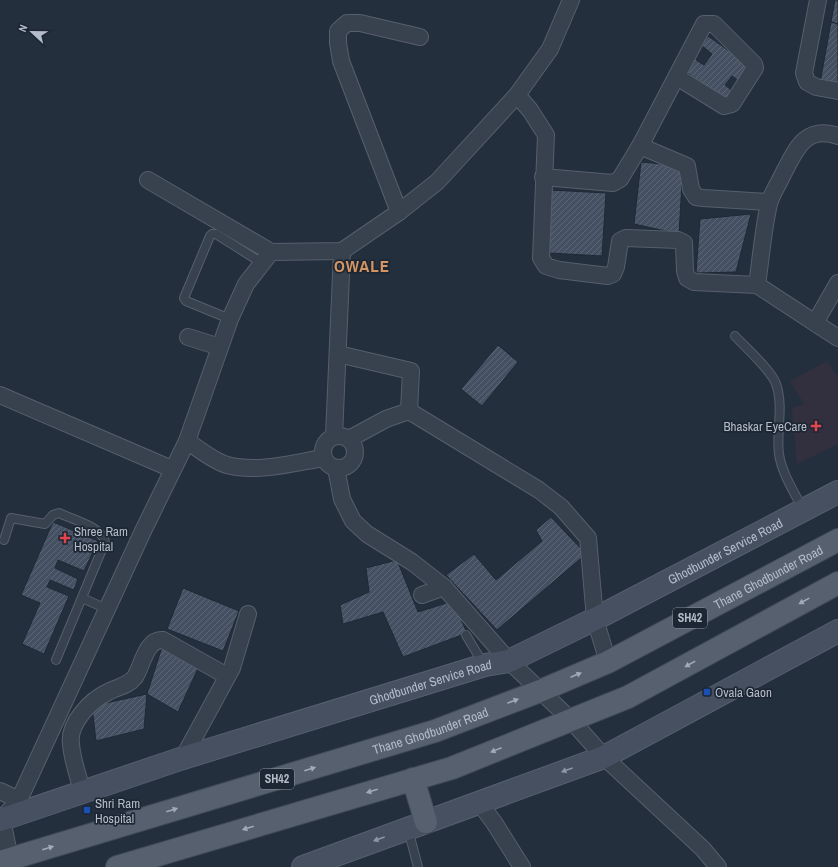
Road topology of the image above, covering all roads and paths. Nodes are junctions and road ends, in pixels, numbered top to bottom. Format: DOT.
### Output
graph roads {
  1 [pos="571,0"];
  2 [pos="818,0"];
  3 [pos="420,37"];
  4 [pos="677,77"];
  5 [pos="838,91"];
  6 [pos="517,95"];
  7 [pos="838,136"];
  8 [pos="640,146"];
  9 [pos="543,177"];
  10 [pos="148,180"];
  11 [pos="769,202"];
  12 [pos="399,212"];
  13 [pos="342,251"];
  14 [pos="266,257"];
  15 [pos="838,282"];
  16 [pos="757,285"];
  17 [pos="230,318"];
  18 [pos="815,323"];
  19 [pos="734,336"];
  20 [pos="188,337"];
  21 [pos="838,338"];
  22 [pos="220,347"];
  23 [pos="338,354"];
  24 [pos="0,395"];
  25 [pos="409,411"];
  26 [pos="341,438"];
  27 [pos="187,441"];
  28 [pos="330,463"];
  29 [pos="172,469"];
  30 [pos="838,492"];
  31 [pos="804,511"];
  32 [pos="4,540"];
  33 [pos="838,540"];
  34 [pos="838,583"];
  35 [pos="444,587"];
  36 [pos="422,595"];
  37 [pos="82,598"];
  38 [pos="107,609"];
  39 [pos="248,614"];
  40 [pos="595,619"];
  41 [pos="838,631"];
  42 [pos="466,635"];
  43 [pos="56,660"];
  44 [pos="508,661"];
  45 [pos="608,662"];
  46 [pos="485,665"];
  47 [pos="227,676"];
  48 [pos="540,691"];
  49 [pos="571,720"];
  50 [pos="604,757"];
  51 [pos="183,758"];
  52 [pos="413,779"];
  53 [pos="0,791"];
  54 [pos="82,792"];
  55 [pos="20,800"];
  56 [pos="479,802"];
  57 [pos="1,820"];
  58 [pos="417,825"];
  59 [pos="5,861"];
  60 [pos="117,867"];
  61 [pos="303,867"];
  62 [pos="418,867"];
  63 [pos="522,867"];
  64 [pos="718,867"];
  1 -- 6 [label="street"];
  2 -- 5 [label="street"];
  3 -- 12 [label="street"];
  4 -- 4 [label="street"];
  4 -- 8 [label="street"];
  6 -- 9 [label="street"];
  6 -- 12 [label="street"];
  7 -- 11 [label="street"];
  8 -- 9 [label="street"];
  8 -- 11 [label="street"];
  9 -- 16 [label="street"];
  10 -- 14 [label="street"];
  11 -- 16 [label="street"];
  12 -- 13 [label="street"];
  13 -- 14 [label="street"];
  13 -- 23 [label="street"];
  14 -- 17 [label="street"];
  14 -- 17 [label="lane"];
  15 -- 18 [label="street"];
  16 -- 18 [label="street"];
  17 -- 22 [label="street"];
  18 -- 21 [label="street"];
  19 -- 31 [label="lane"];
  20 -- 22 [label="street"];
  22 -- 27 [label="street"];
  23 -- 25 [label="street"];
  23 -- 26 [label="street"];
  24 -- 29 [label="street"];
  25 -- 26 [label="street"];
  25 -- 40 [label="street"];
  26 -- 28 [label="street"];
  26 -- 28 [label="street"];
  27 -- 28 [label="street"];
  27 -- 29 [label="street"];
  28 -- 35 [label="street"];
  29 -- 38 [label="street"];
  30 -- 31 [label="street, Ghodbunder Service Road"];
  31 -- 40 [label="street, Ghodbunder Service Road"];
  32 -- 37 [label="lane"];
  33 -- 45 [label="main road, Thane Ghodbunder Road / SH42"];
  34 -- 49 [label="main road, one-way"];
  35 -- 36 [label="street"];
  35 -- 44 [label="street"];
  37 -- 38 [label="lane"];
  37 -- 43 [label="lane"];
  38 -- 55 [label="street"];
  39 -- 47 [label="street"];
  40 -- 44 [label="street, Ghodbunder Service Road"];
  40 -- 45 [label="street"];
  41 -- 50 [label="street"];
  42 -- 46 [label="lane"];
  44 -- 46 [label="street, Ghodbunder Service Road"];
  44 -- 48 [label="street"];
  48 -- 45 [label="main road, Thane Ghodbunder Road / SH42, one-way"];
  46 -- 51 [label="street, Ghodbunder Service Road"];
  47 -- 51 [label="street"];
  47 -- 54 [label="street"];
  48 -- 49 [label="street"];
  59 -- 48 [label="main road, Thane Ghodbunder Road / SH42, one-way"];
  49 -- 50 [label="street"];
  49 -- 52 [label="main road, one-way"];
  50 -- 56 [label="street, one-way"];
  50 -- 64 [label="street"];
  51 -- 54 [label="street, Ghodbunder Service Road"];
  52 -- 58 [label="main road"];
  52 -- 60 [label="main road, one-way"];
  53 -- 55 [label="street"];
  54 -- 57 [label="street, Ghodbunder Service Road"];
  55 -- 57 [label="street"];
  56 -- 58 [label="street"];
  56 -- 63 [label="street"];
  57 -- 59 [label="street"];
  58 -- 61 [label="street, one-way"];
  58 -- 62 [label="lane"];
}
